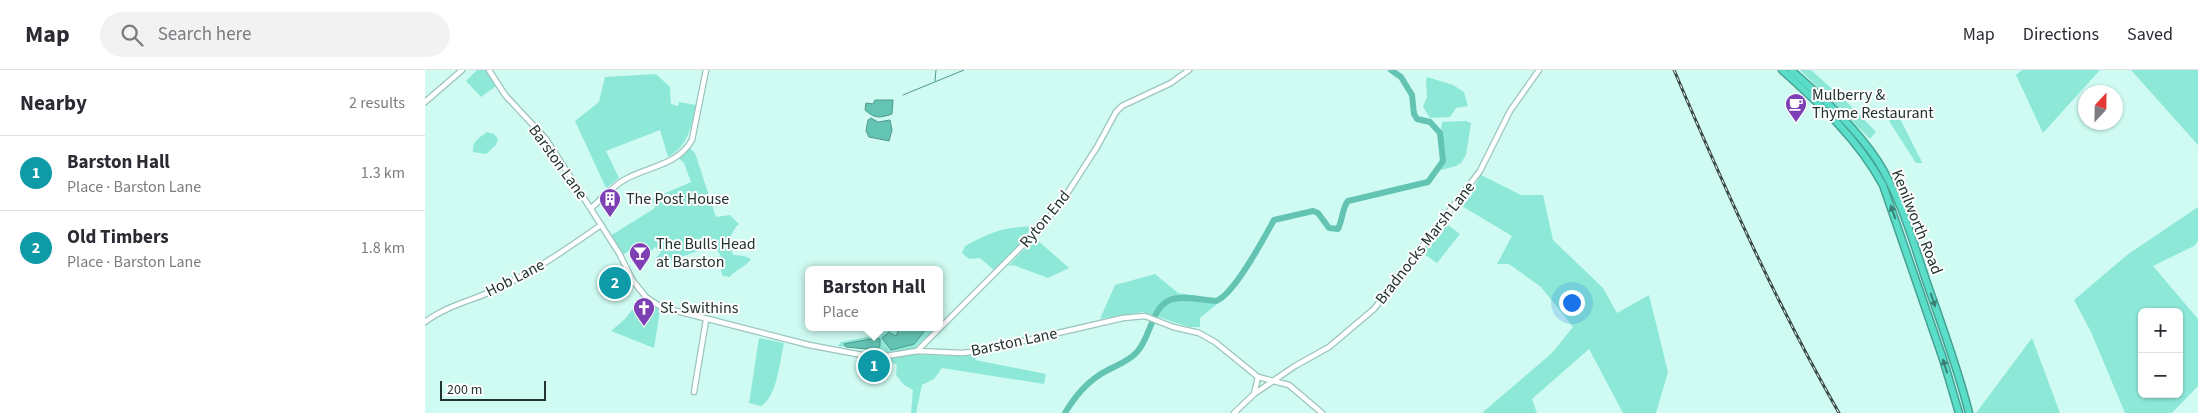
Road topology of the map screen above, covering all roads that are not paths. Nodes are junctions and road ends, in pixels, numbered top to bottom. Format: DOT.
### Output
graph roads {
  1 [pos="462,70"];
  2 [pos="489,70"];
  3 [pos="706,70"];
  4 [pos="1189,70"];
  5 [pos="1539,70"];
  6 [pos="1782,70"];
  7 [pos="1791,70"];
  8 [pos="425,102"];
  9 [pos="591,208"];
  10 [pos="601,225"];
  11 [pos="706,320"];
  12 [pos="425,322"];
  13 [pos="943,326"];
  14 [pos="938,331"];
  15 [pos="917,352"];
  16 [pos="1283,374"];
  17 [pos="1258,377"];
  18 [pos="1273,382"];
  19 [pos="1289,386"];
  20 [pos="694,392"];
  21 [pos="1254,394"];
  22 [pos="1234,413"];
  23 [pos="1322,413"];
  24 [pos="1959,413"];
  25 [pos="1969,413"];
  1 -- 8 [label="street"];
  2 -- 9 [label="street, Barston Lane"];
  3 -- 9 [label="street"];
  4 -- 13 [label="street, Ryton End"];
  5 -- 16 [label="street, Bradnocks Marsh Lane"];
  24 -- 6 [label="highway, Kenilworth Road, one-way"];
  7 -- 25 [label="highway, Kenilworth Road, one-way"];
  9 -- 10 [label="street, Barston Lane"];
  10 -- 11 [label="street, Barston Lane"];
  10 -- 12 [label="street, Hob Lane"];
  11 -- 15 [label="street, Barston Lane"];
  11 -- 20 [label="street"];
  14 -- 15 [label="street, Ryton End"];
  15 -- 17 [label="street, Barston Lane"];
  16 -- 18 [label="street, Bradnocks Marsh Lane"];
  16 -- 19 [label="street"];
  17 -- 18 [label="street, Barston Lane"];
  17 -- 21 [label="street"];
  18 -- 19 [label="street, Barston Lane"];
  18 -- 21 [label="street"];
  19 -- 23 [label="street"];
  21 -- 22 [label="street"];
}
